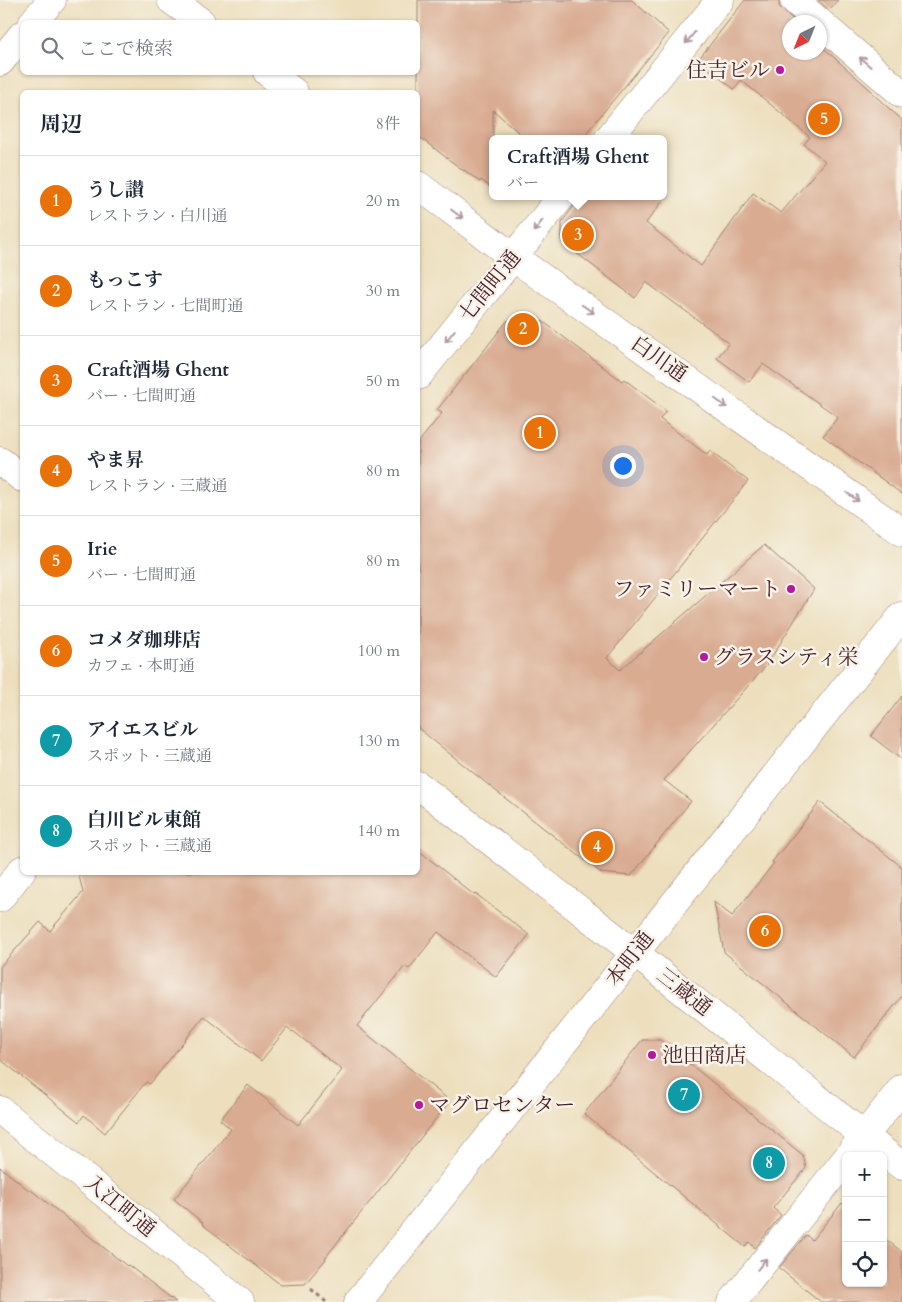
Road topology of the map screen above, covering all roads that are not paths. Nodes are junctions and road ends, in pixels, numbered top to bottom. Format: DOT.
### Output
graph roads {
  1 [pos="52,0"];
  2 [pos="171,0"];
  3 [pos="720,0"];
  4 [pos="794,0"];
  5 [pos="35,20"];
  6 [pos="198,20"];
  7 [pos="20,37"];
  8 [pos="0,62"];
  9 [pos="271,75"];
  10 [pos="291,90"];
  11 [pos="902,94"];
  12 [pos="611,135"];
  13 [pos="420,187"];
  14 [pos="559,200"];
  15 [pos="513,257"];
  16 [pos="420,373"];
  17 [pos="0,461"];
  18 [pos="20,476"];
  19 [pos="902,532"];
  20 [pos="902,616"];
  21 [pos="420,787"];
  22 [pos="20,873"];
  23 [pos="0,898"];
  24 [pos="635,953"];
  25 [pos="902,1088"];
  26 [pos="0,1110"];
  27 [pos="856,1146"];
  28 [pos="842,1164"];
  29 [pos="902,1166"];
  30 [pos="240,1302"];
  31 [pos="358,1302"];
  32 [pos="732,1302"];
  1 -- 5 [label="street"];
  2 -- 6 [label="street"];
  3 -- 12 [label="street, one-way"];
  11 -- 4 [label="street, one-way"];
  7 -- 8 [label="street"];
  9 -- 10 [label="street"];
  13 -- 15 [label="street, 白川通, one-way"];
  14 -- 15 [label="street, 七間町通, one-way"];
  15 -- 16 [label="street, 七間町通, one-way"];
  15 -- 19 [label="street, 白川通, one-way"];
  17 -- 18 [label="street"];
  20 -- 24 [label="street, 本町通"];
  21 -- 24 [label="street, 三蔵通"];
  22 -- 23 [label="street"];
  24 -- 27 [label="street, 三蔵通"];
  24 -- 31 [label="street, 本町通"];
  25 -- 27 [label="street"];
  26 -- 30 [label="street, 入江町通"];
  27 -- 29 [label="street, 三蔵通"];
  32 -- 28 [label="street, one-way"];
}
